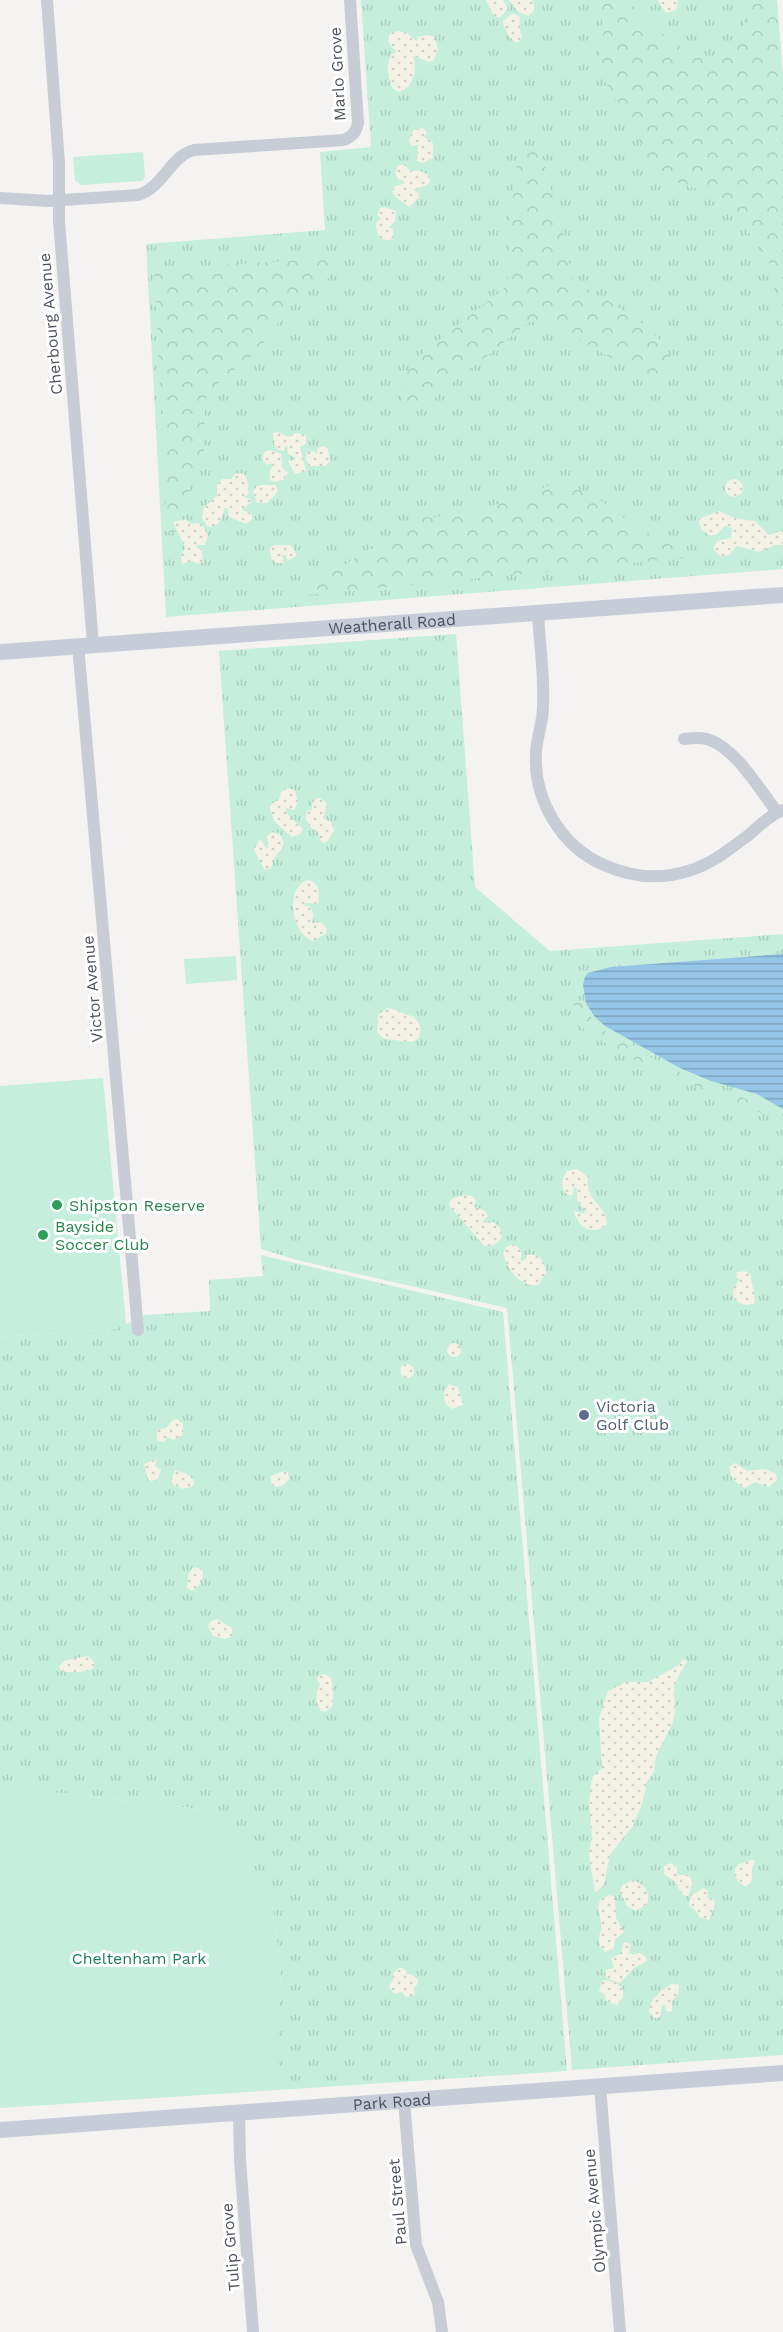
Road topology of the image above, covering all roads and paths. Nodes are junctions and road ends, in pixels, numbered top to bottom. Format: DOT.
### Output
graph roads {
  1 [pos="47,0"];
  2 [pos="350,0"];
  3 [pos="0,198"];
  4 [pos="59,200"];
  5 [pos="783,595"];
  6 [pos="538,612"];
  7 [pos="86,645"];
  8 [pos="0,652"];
  9 [pos="684,739"];
  10 [pos="780,811"];
  11 [pos="138,1330"];
  12 [pos="783,2073"];
  13 [pos="600,2086"];
  14 [pos="404,2101"];
  15 [pos="236,2113"];
  16 [pos="0,2130"];
  17 [pos="253,2332"];
  18 [pos="442,2332"];
  19 [pos="620,2332"];
  1 -- 4 [label="street, Cherbourg Avenue"];
  2 -- 4 [label="street, Marlo Grove"];
  3 -- 4 [label="street"];
  4 -- 7 [label="street, Cherbourg Avenue"];
  5 -- 6 [label="street, Weatherall Road"];
  6 -- 7 [label="street, Weatherall Road"];
  6 -- 10 [label="street"];
  7 -- 8 [label="street, Weatherall Road"];
  7 -- 11 [label="street, Victor Avenue"];
  9 -- 10 [label="street"];
  12 -- 13 [label="street, Park Road"];
  13 -- 14 [label="street, Park Road"];
  13 -- 19 [label="street, Olympic Avenue"];
  14 -- 15 [label="street, Park Road"];
  14 -- 18 [label="street, Paul Street"];
  15 -- 16 [label="street, Park Road"];
  15 -- 17 [label="street, Tulip Grove"];
}
